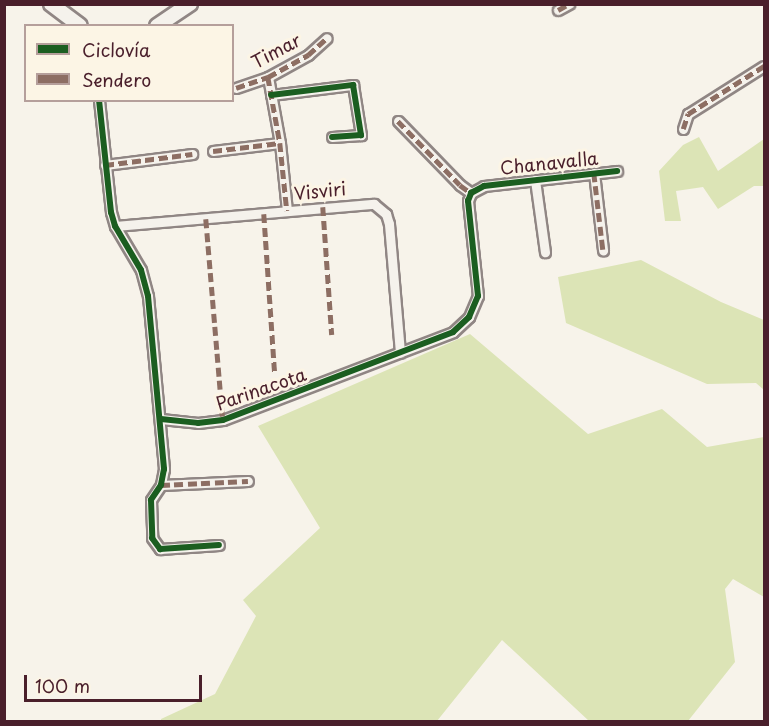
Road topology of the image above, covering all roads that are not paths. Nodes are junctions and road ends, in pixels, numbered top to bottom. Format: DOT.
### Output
graph roads {
  1 [pos="51,4"];
  2 [pos="190,4"];
  3 [pos="569,4"];
  4 [pos="558,9"];
  5 [pos="77,24"];
  6 [pos="160,24"];
  7 [pos="327,38"];
  8 [pos="765,66"];
  9 [pos="268,77"];
  10 [pos="236,88"];
  11 [pos="271,95"];
  12 [pos="99,102"];
  13 [pos="398,121"];
  14 [pos="682,129"];
  15 [pos="332,138"];
  16 [pos="280,143"];
  17 [pos="213,152"];
  18 [pos="192,154"];
  19 [pos="105,165"];
  20 [pos="617,171"];
  21 [pos="594,173"];
  22 [pos="535,180"];
  23 [pos="471,193"];
  24 [pos="288,211"];
  25 [pos="114,226"];
  26 [pos="603,250"];
  27 [pos="545,252"];
  28 [pos="400,353"];
  29 [pos="161,419"];
  30 [pos="248,481"];
  31 [pos="161,485"];
  32 [pos="219,545"];
  1 -- 5 [label="street"];
  2 -- 6 [label="street"];
  3 -- 4 [label="street"];
  7 -- 9 [label="street, Timar"];
  8 -- 14 [label="street"];
  9 -- 10 [label="street, Timar"];
  9 -- 11 [label="street"];
  11 -- 15 [label="street"];
  11 -- 16 [label="street"];
  12 -- 19 [label="street"];
  13 -- 23 [label="street"];
  16 -- 17 [label="street"];
  16 -- 24 [label="street"];
  18 -- 19 [label="street"];
  19 -- 25 [label="street"];
  20 -- 21 [label="street, Chanavalla"];
  21 -- 22 [label="street, Chanavalla"];
  21 -- 26 [label="street"];
  22 -- 23 [label="street, Chanavalla"];
  22 -- 27 [label="street"];
  23 -- 28 [label="street, Parinacota"];
  24 -- 25 [label="street, Visviri"];
  24 -- 28 [label="street, Visviri"];
  25 -- 29 [label="street"];
  28 -- 29 [label="street, Parinacota"];
  29 -- 31 [label="street"];
  30 -- 31 [label="street"];
  31 -- 32 [label="street"];
}
